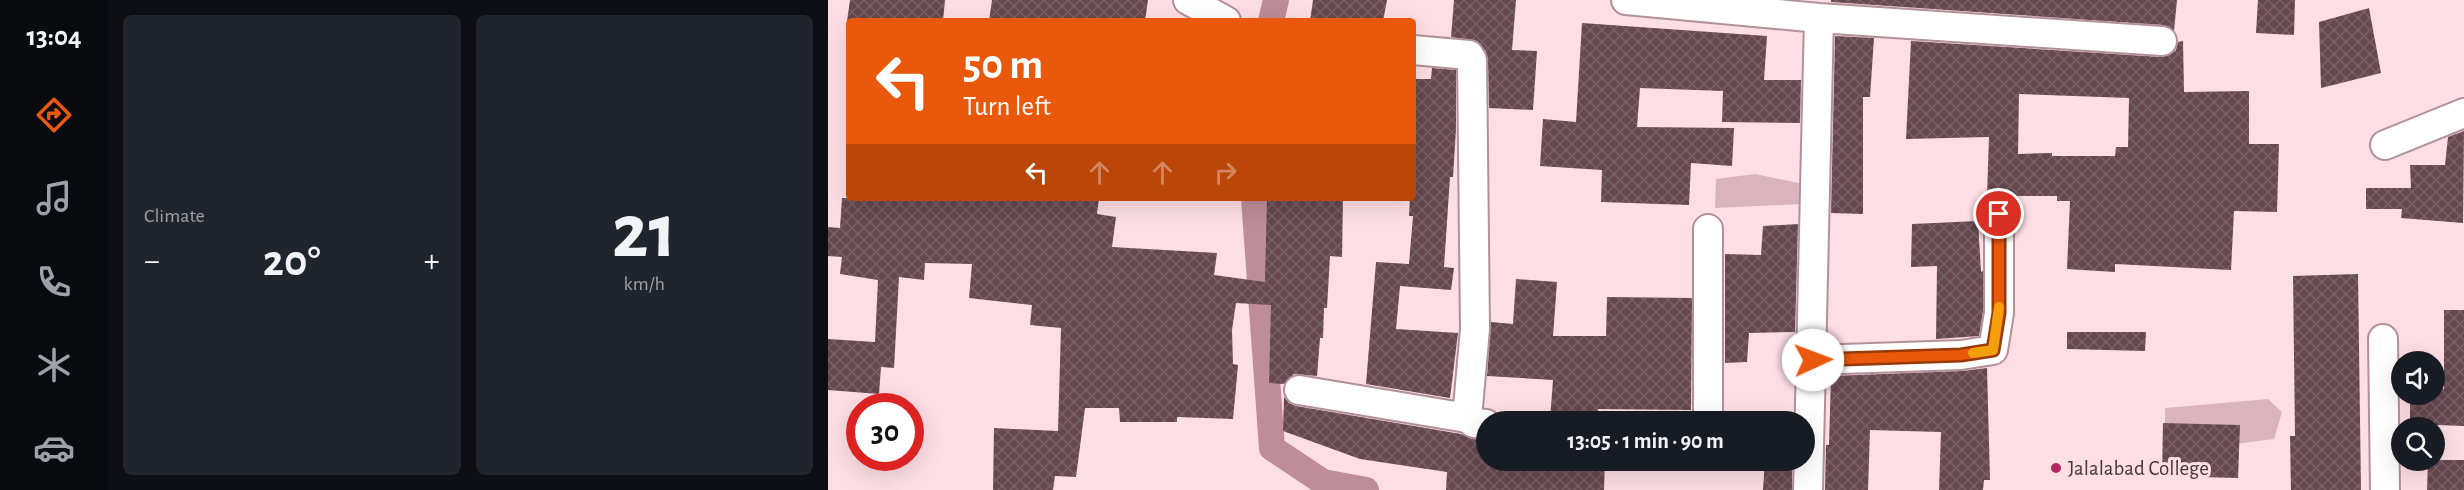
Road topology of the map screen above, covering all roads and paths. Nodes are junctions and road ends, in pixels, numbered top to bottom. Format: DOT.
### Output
graph roads {
  1 [pos="1188,0"];
  2 [pos="1626,0"];
  3 [pos="1874,10"];
  4 [pos="1221,18"];
  5 [pos="1819,18"];
  6 [pos="2162,41"];
  7 [pos="1416,50"];
  8 [pos="2464,113"];
  9 [pos="2385,145"];
  10 [pos="1999,214"];
  11 [pos="1708,230"];
  12 [pos="2383,339"];
  13 [pos="1813,360"];
  14 [pos="1299,390"];
  15 [pos="1477,411"];
  16 [pos="1708,411"];
  17 [pos="1809,411"];
  18 [pos="1476,421"];
  19 [pos="1808,471"];
  20 [pos="1808,490"];
  21 [pos="2385,490"];
  1 -- 4 [label="street"];
  2 -- 5 [label="street"];
  3 -- 5 [label="street"];
  3 -- 6 [label="street"];
  5 -- 13 [label="street"];
  7 -- 15 [label="street"];
  8 -- 9 [label="street"];
  10 -- 13 [label="street"];
  11 -- 16 [label="street"];
  12 -- 21 [label="street"];
  13 -- 17 [label="street"];
  14 -- 18 [label="street"];
  19 -- 20 [label="street"];
}
